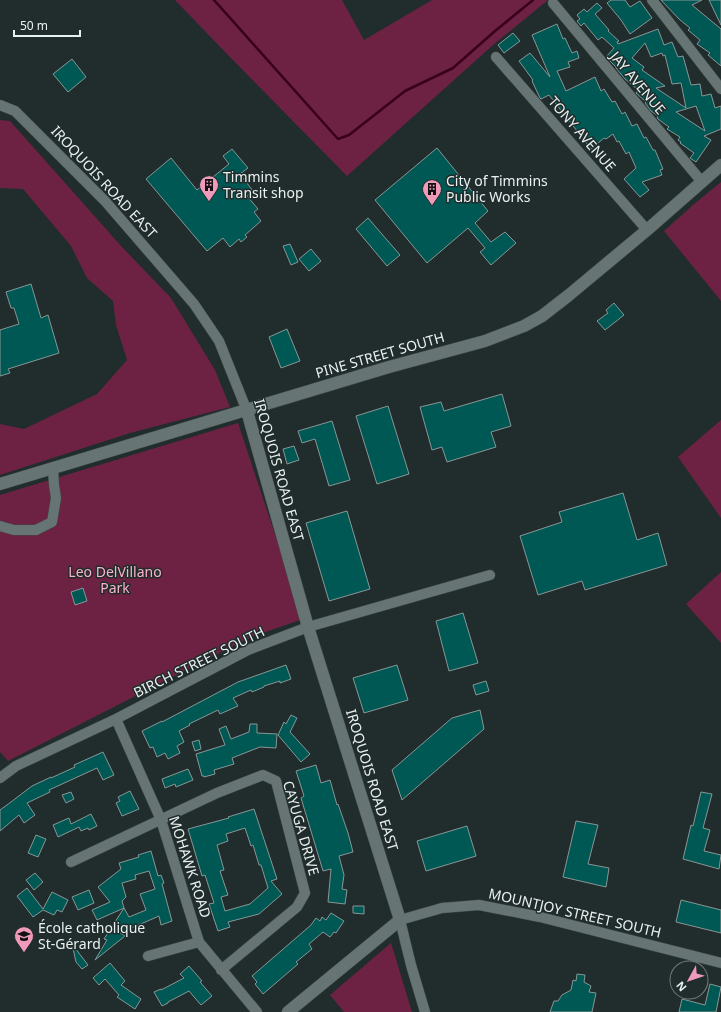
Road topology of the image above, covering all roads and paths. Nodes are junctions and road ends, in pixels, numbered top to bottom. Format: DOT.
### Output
graph roads {
  1 [pos="652,0"];
  2 [pos="553,3"];
  3 [pos="496,56"];
  4 [pos="721,89"];
  5 [pos="0,105"];
  6 [pos="721,165"];
  7 [pos="702,182"];
  8 [pos="647,230"];
  9 [pos="247,411"];
  10 [pos="53,468"];
  11 [pos="0,484"];
  12 [pos="0,526"];
  13 [pos="490,575"];
  14 [pos="308,626"];
  15 [pos="116,719"];
  16 [pos="0,778"];
  17 [pos="161,820"];
  18 [pos="71,862"];
  19 [pos="400,920"];
  20 [pos="199,942"];
  21 [pos="148,956"];
  22 [pos="721,963"];
  23 [pos="221,970"];
  24 [pos="257,1012"];
  25 [pos="288,1012"];
  26 [pos="425,1012"];
  1 -- 4 [label="street"];
  2 -- 7 [label="street, JAY AVENUE"];
  3 -- 8 [label="street, TONY AVENUE"];
  5 -- 9 [label="street, IROQUOIS ROAD EAST"];
  6 -- 7 [label="street, PINE STREET SOUTH"];
  7 -- 8 [label="street, PINE STREET SOUTH"];
  8 -- 9 [label="street, PINE STREET SOUTH"];
  9 -- 10 [label="street, PINE STREET SOUTH"];
  9 -- 14 [label="street, IROQUOIS ROAD EAST"];
  10 -- 11 [label="street, PINE STREET SOUTH"];
  10 -- 12 [label="street"];
  13 -- 14 [label="street, BIRCH STREET SOUTH"];
  14 -- 15 [label="street, BIRCH STREET SOUTH"];
  14 -- 19 [label="street, IROQUOIS ROAD EAST"];
  15 -- 16 [label="street, BIRCH STREET SOUTH"];
  15 -- 17 [label="street, MOHAWK ROAD"];
  17 -- 18 [label="street"];
  17 -- 20 [label="street, MOHAWK ROAD"];
  17 -- 23 [label="street, CAYUGA DRIVE"];
  19 -- 22 [label="street, MOUNTJOY STREET SOUTH"];
  19 -- 25 [label="street, MOUNTJOY STREET SOUTH"];
  19 -- 26 [label="street"];
  20 -- 21 [label="street"];
  20 -- 23 [label="street, MOHAWK ROAD"];
  23 -- 24 [label="street, MOHAWK ROAD"];
}
